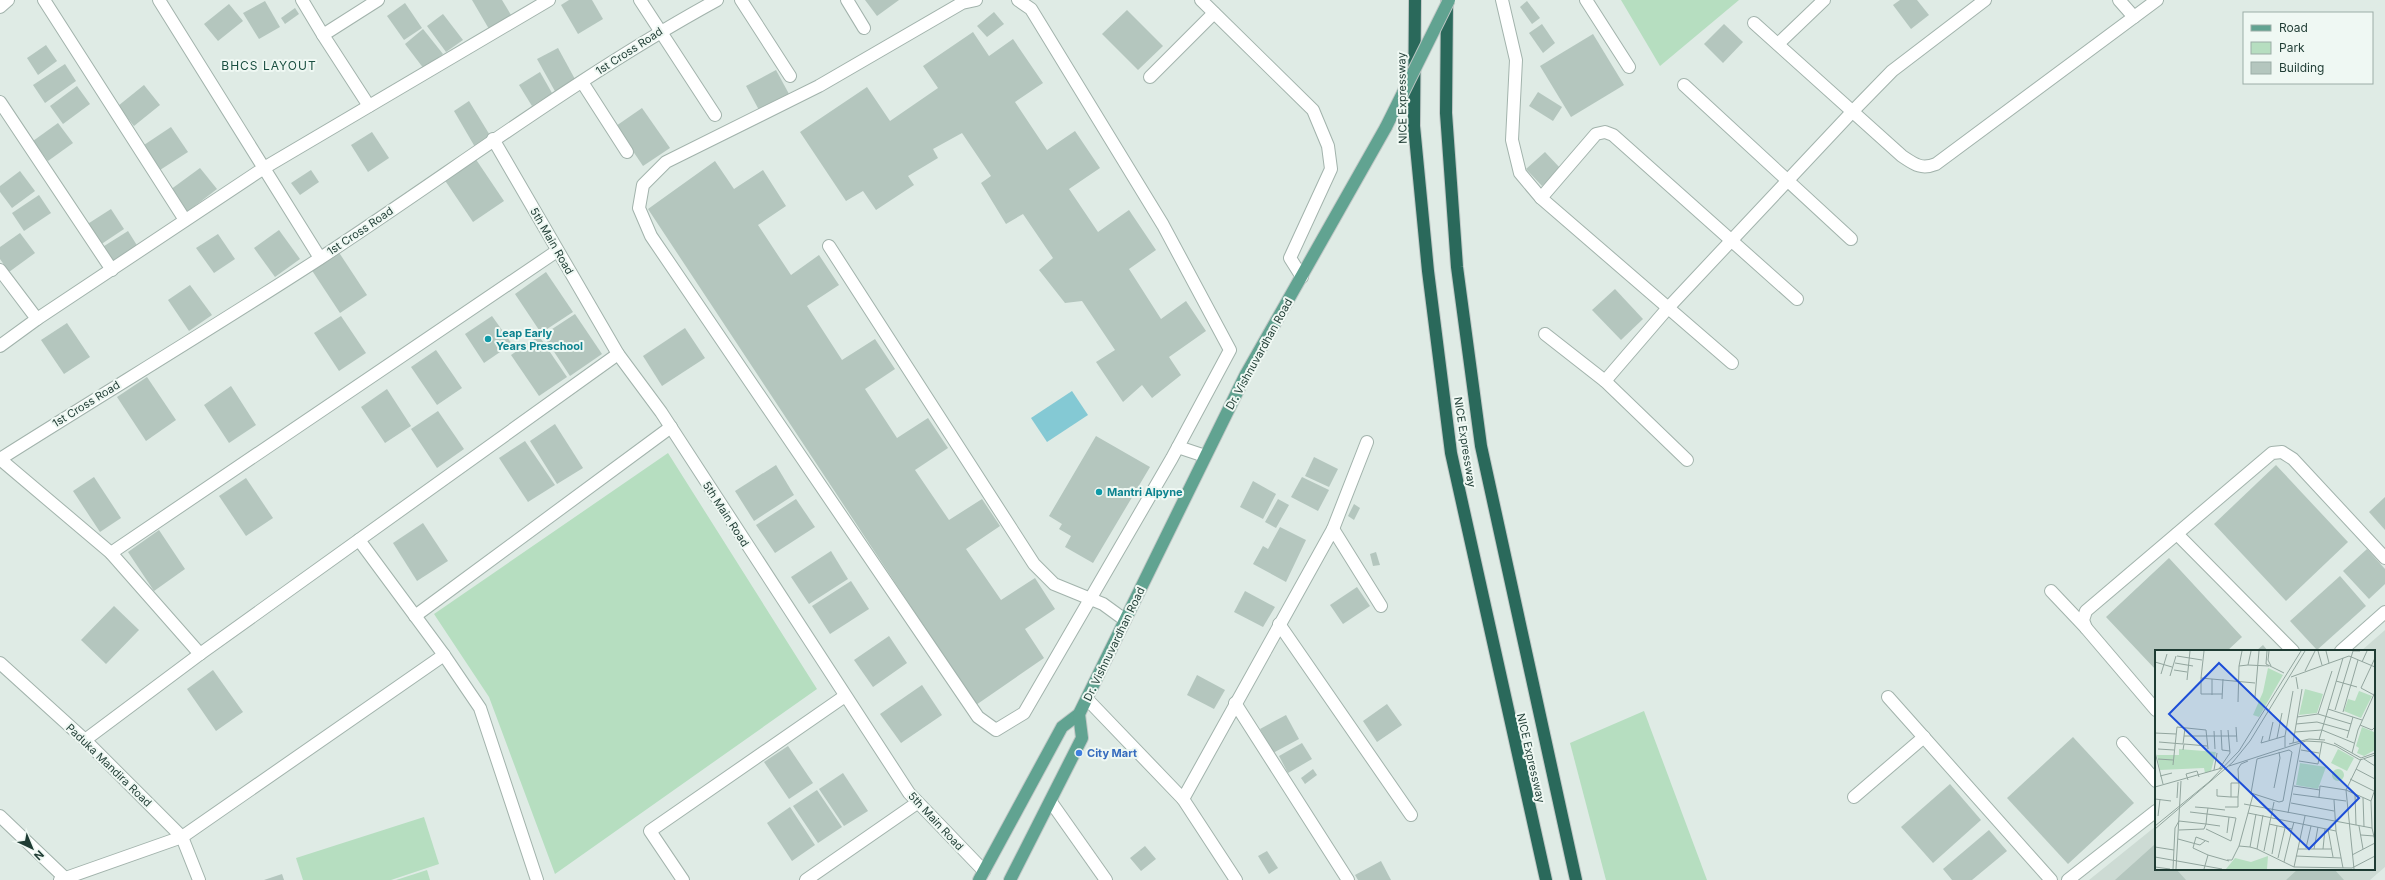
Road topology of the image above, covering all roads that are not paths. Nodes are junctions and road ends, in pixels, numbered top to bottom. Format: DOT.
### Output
graph roads {
  1 [pos="8,0"];
  2 [pos="44,0"];
  3 [pos="159,0"];
  4 [pos="302,0"];
  5 [pos="378,0"];
  6 [pos="549,0"];
  7 [pos="640,0"];
  8 [pos="717,0"];
  9 [pos="742,0"];
  10 [pos="847,0"];
  11 [pos="976,0"];
  12 [pos="1018,0"];
  13 [pos="1201,0"];
  14 [pos="1415,0"];
  15 [pos="1448,0"];
  16 [pos="1502,0"];
  17 [pos="1586,0"];
  18 [pos="1824,0"];
  19 [pos="1985,0"];
  20 [pos="2119,0"];
  21 [pos="2157,0"];
  22 [pos="961,2"];
  23 [pos="0,7"];
  24 [pos="1214,14"];
  25 [pos="2134,17"];
  26 [pos="1754,23"];
  27 [pos="864,28"];
  28 [pos="660,31"];
  29 [pos="323,35"];
  30 [pos="1778,44"];
  31 [pos="1629,67"];
  32 [pos="790,76"];
  33 [pos="1150,77"];
  34 [pos="582,82"];
  35 [pos="1684,85"];
  36 [pos="0,102"];
  37 [pos="369,106"];
  38 [pos="1852,112"];
  39 [pos="715,114"];
  40 [pos="493,140"];
  41 [pos="627,152"];
  42 [pos="264,168"];
  43 [pos="1787,181"];
  44 [pos="1541,198"];
  45 [pos="185,220"];
  46 [pos="1851,239"];
  47 [pos="1731,240"];
  48 [pos="829,246"];
  49 [pos="557,251"];
  50 [pos="320,258"];
  51 [pos="0,270"];
  52 [pos="112,270"];
  53 [pos="1302,277"];
  54 [pos="1797,299"];
  55 [pos="1667,309"];
  56 [pos="37,319"];
  57 [pos="1545,334"];
  58 [pos="3,340"];
  59 [pos="618,354"];
  60 [pos="1732,364"];
  61 [pos="1605,380"];
  62 [pos="671,427"];
  63 [pos="1367,442"];
  64 [pos="1178,447"];
  65 [pos="1205,456"];
  66 [pos="0,459"];
  67 [pos="1687,460"];
  68 [pos="1333,529"];
  69 [pos="2177,534"];
  70 [pos="359,540"];
  71 [pos="111,553"];
  72 [pos="2385,558"];
  73 [pos="2051,591"];
  74 [pos="1090,598"];
  75 [pos="1380,606"];
  76 [pos="2385,612"];
  77 [pos="415,616"];
  78 [pos="1125,620"];
  79 [pos="1279,624"];
  80 [pos="2086,628"];
  81 [pos="2292,650"];
  82 [pos="2342,650"];
  83 [pos="200,654"];
  84 [pos="444,655"];
  85 [pos="0,663"];
  86 [pos="845,696"];
  87 [pos="1888,697"];
  88 [pos="1087,699"];
  89 [pos="1235,703"];
  90 [pos="2155,709"];
  91 [pos="1079,714"];
  92 [pos="1924,737"];
  93 [pos="85,740"];
  94 [pos="2123,742"];
  95 [pos="2155,780"];
  96 [pos="1854,797"];
  97 [pos="1182,799"];
  98 [pos="1051,802"];
  99 [pos="917,803"];
  100 [pos="2155,812"];
  101 [pos="1411,815"];
  102 [pos="0,816"];
  103 [pos="182,837"];
  104 [pos="981,876"];
  105 [pos="2074,878"];
  106 [pos="62,879"];
  107 [pos="199,880"];
  108 [pos="538,880"];
  109 [pos="683,880"];
  110 [pos="806,880"];
  111 [pos="1010,880"];
  112 [pos="1106,880"];
  113 [pos="1236,880"];
  114 [pos="1348,880"];
  115 [pos="1546,880"];
  116 [pos="1576,880"];
  117 [pos="2051,880"];
  1 -- 23 [label="street"];
  2 -- 45 [label="street"];
  3 -- 42 [label="street"];
  4 -- 29 [label="street"];
  5 -- 29 [label="street"];
  6 -- 37 [label="street"];
  7 -- 28 [label="street"];
  8 -- 28 [label="street, 1st Cross Road"];
  9 -- 32 [label="street"];
  10 -- 27 [label="street"];
  11 -- 22 [label="street"];
  12 -- 64 [label="street"];
  13 -- 24 [label="street"];
  14 -- 115 [label="highway, NICE Expressway"];
  15 -- 53 [label="main road, Dr. Vishnuvardhan Road, bridge"];
  15 -- 116 [label="highway, NICE Expressway"];
  16 -- 44 [label="street"];
  17 -- 31 [label="street"];
  18 -- 30 [label="street"];
  19 -- 38 [label="street"];
  20 -- 25 [label="street"];
  21 -- 25 [label="street"];
  22 -- 74 [label="street"];
  24 -- 33 [label="street"];
  24 -- 53 [label="street"];
  25 -- 38 [label="street"];
  26 -- 30 [label="street"];
  28 -- 34 [label="street, 1st Cross Road"];
  28 -- 39 [label="street"];
  29 -- 37 [label="street"];
  30 -- 38 [label="street"];
  34 -- 40 [label="street, 1st Cross Road"];
  34 -- 41 [label="street"];
  35 -- 43 [label="street"];
  36 -- 52 [label="street"];
  37 -- 42 [label="street"];
  38 -- 43 [label="street"];
  40 -- 49 [label="street, 5th Main Road"];
  40 -- 50 [label="street, 1st Cross Road"];
  42 -- 45 [label="street"];
  42 -- 50 [label="street"];
  43 -- 46 [label="street"];
  43 -- 47 [label="street"];
  44 -- 47 [label="street"];
  44 -- 55 [label="street"];
  45 -- 52 [label="street"];
  47 -- 54 [label="street"];
  47 -- 55 [label="street"];
  48 -- 74 [label="street"];
  49 -- 59 [label="street, 5th Main Road"];
  49 -- 71 [label="street"];
  50 -- 66 [label="street, 1st Cross Road"];
  51 -- 56 [label="street"];
  52 -- 56 [label="street"];
  53 -- 65 [label="main road, Dr. Vishnuvardhan Road"];
  55 -- 60 [label="street"];
  55 -- 61 [label="street"];
  56 -- 58 [label="street"];
  57 -- 61 [label="street"];
  59 -- 62 [label="street, 5th Main Road"];
  59 -- 70 [label="street"];
  61 -- 67 [label="street"];
  62 -- 77 [label="street"];
  62 -- 86 [label="street, 5th Main Road"];
  63 -- 68 [label="street"];
  64 -- 65 [label="street"];
  64 -- 74 [label="street"];
  65 -- 78 [label="main road, Dr. Vishnuvardhan Road"];
  66 -- 71 [label="street"];
  68 -- 75 [label="street"];
  68 -- 79 [label="street"];
  69 -- 72 [label="street"];
  69 -- 80 [label="street"];
  69 -- 81 [label="street"];
  70 -- 77 [label="street"];
  70 -- 83 [label="street"];
  71 -- 83 [label="street"];
  73 -- 80 [label="street"];
  74 -- 78 [label="street"];
  76 -- 82 [label="street"];
  77 -- 84 [label="street"];
  78 -- 88 [label="main road, Dr. Vishnuvardhan Road"];
  79 -- 89 [label="street"];
  79 -- 101 [label="street"];
  80 -- 90 [label="street"];
  83 -- 93 [label="street"];
  84 -- 103 [label="street"];
  84 -- 108 [label="street"];
  85 -- 93 [label="street, Paduka Mandira Road"];
  86 -- 99 [label="street, 5th Main Road"];
  86 -- 109 [label="street"];
  87 -- 92 [label="street"];
  88 -- 91 [label="main road, Dr. Vishnuvardhan Road"];
  88 -- 97 [label="street"];
  89 -- 97 [label="street"];
  89 -- 114 [label="street"];
  91 -- 98 [label="main road, Dr. Vishnuvardhan Road"];
  91 -- 104 [label="main road, Dr. Vishnuvardhan Road"];
  92 -- 96 [label="street"];
  92 -- 117 [label="street"];
  93 -- 103 [label="street, Paduka Mandira Road"];
  94 -- 95 [label="street"];
  97 -- 113 [label="street"];
  98 -- 111 [label="main road, Dr. Vishnuvardhan Road"];
  98 -- 112 [label="street"];
  99 -- 104 [label="street, 5th Main Road"];
  99 -- 110 [label="street"];
  100 -- 105 [label="street"];
  102 -- 106 [label="street"];
  103 -- 106 [label="street"];
  103 -- 107 [label="street, Paduka Mandira Road"];
}
